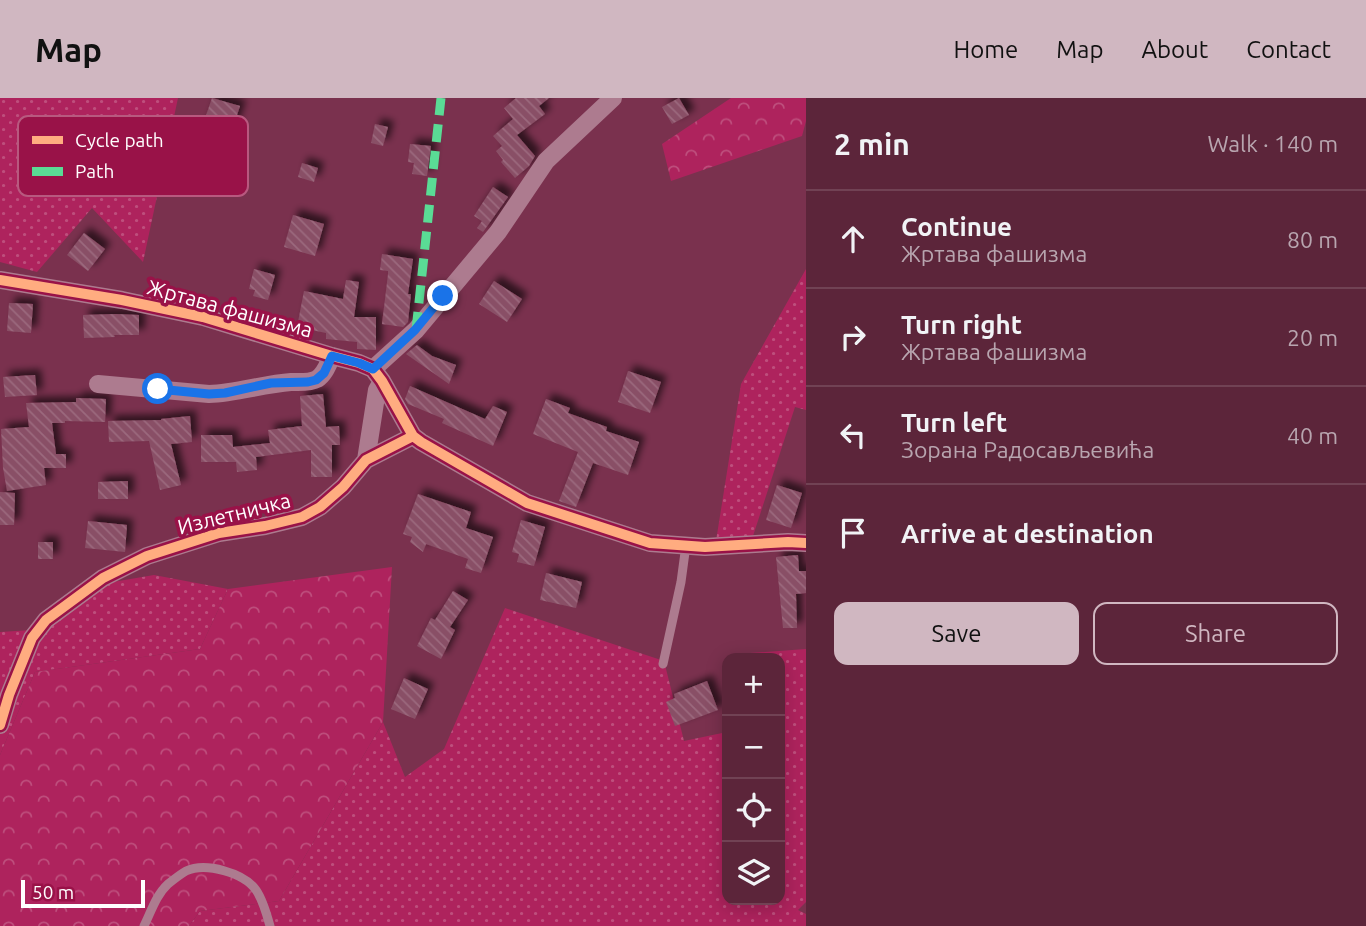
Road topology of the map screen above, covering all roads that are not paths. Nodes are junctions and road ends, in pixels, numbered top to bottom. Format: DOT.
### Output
graph roads {
  1 [pos="613,98"];
  2 [pos="0,280"];
  3 [pos="332,356"];
  4 [pos="377,375"];
  5 [pos="97,384"];
  6 [pos="413,436"];
  7 [pos="366,460"];
  8 [pos="806,543"];
  9 [pos="686,545"];
  10 [pos="663,664"];
  11 [pos="0,725"];
  12 [pos="144,926"];
  13 [pos="270,926"];
  1 -- 4 [label="street"];
  2 -- 3 [label="street, Жртава фашизма"];
  3 -- 4 [label="street, Жртава фашизма"];
  3 -- 5 [label="street, Жртава фашизма"];
  4 -- 6 [label="street"];
  4 -- 7 [label="street"];
  6 -- 7 [label="street, Излетничка"];
  6 -- 9 [label="street"];
  7 -- 11 [label="street, Излетничка"];
  8 -- 9 [label="street"];
  9 -- 10 [label="lane"];
  12 -- 13 [label="lane"];
}
